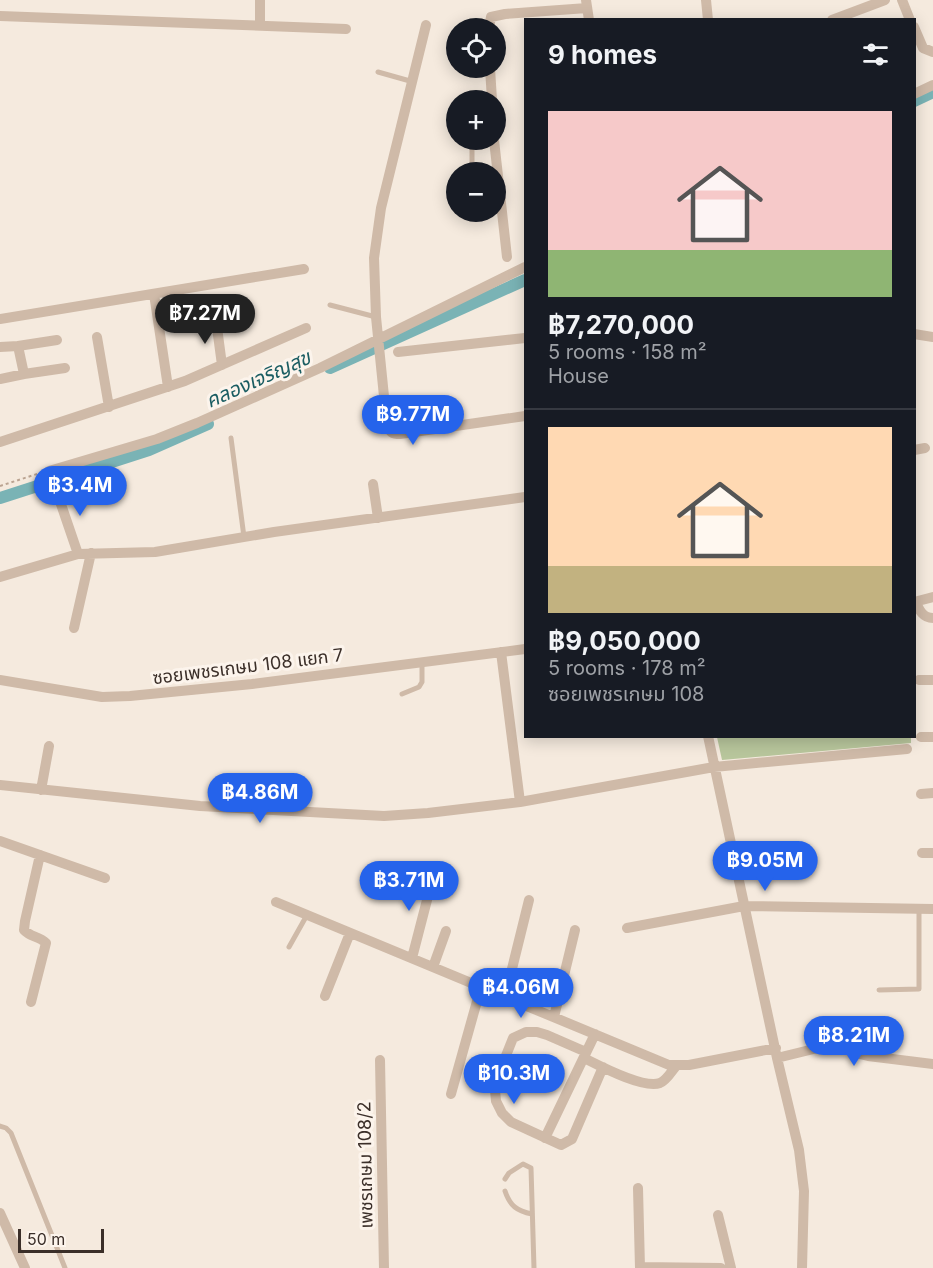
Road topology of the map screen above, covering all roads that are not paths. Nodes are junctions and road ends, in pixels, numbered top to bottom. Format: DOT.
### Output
graph roads {
  1 [pos="260,0"];
  2 [pos="706,0"];
  3 [pos="885,0"];
  4 [pos="902,0"];
  5 [pos="587,9"];
  6 [pos="0,16"];
  7 [pos="492,18"];
  8 [pos="708,18"];
  9 [pos="837,18"];
  10 [pos="909,18"];
  11 [pos="260,25"];
  12 [pos="426,25"];
  13 [pos="346,29"];
  14 [pos="916,32"];
  15 [pos="933,52"];
  16 [pos="378,72"];
  17 [pos="410,81"];
  18 [pos="933,85"];
  19 [pos="916,93"];
  20 [pos="495,150"];
  21 [pos="507,257"];
  22 [pos="524,268"];
  23 [pos="304,269"];
  24 [pos="154,294"];
  25 [pos="330,305"];
  26 [pos="0,316"];
  27 [pos="376,317"];
  28 [pos="216,320"];
  29 [pos="306,328"];
  30 [pos="916,334"];
  31 [pos="97,337"];
  32 [pos="933,337"];
  33 [pos="524,338"];
  34 [pos="57,340"];
  35 [pos="379,342"];
  36 [pos="18,346"];
  37 [pos="0,347"];
  38 [pos="398,352"];
  39 [pos="222,365"];
  40 [pos="65,368"];
  41 [pos="24,374"];
  42 [pos="0,379"];
  43 [pos="168,387"];
  44 [pos="109,407"];
  45 [pos="524,416"];
  46 [pos="231,438"];
  47 [pos="0,442"];
  48 [pos="373,484"];
  49 [pos="524,497"];
  50 [pos="378,518"];
  51 [pos="244,537"];
  52 [pos="91,553"];
  53 [pos="78,554"];
  54 [pos="0,577"];
  55 [pos="933,597"];
  56 [pos="916,602"];
  57 [pos="916,604"];
  58 [pos="933,618"];
  59 [pos="74,628"];
  60 [pos="524,649"];
  61 [pos="501,652"];
  62 [pos="422,662"];
  63 [pos="0,680"];
  64 [pos="919,680"];
  65 [pos="933,680"];
  66 [pos="402,694"];
  67 [pos="921,737"];
  68 [pos="933,737"];
  69 [pos="708,738"];
  70 [pos="49,746"];
  71 [pos="907,749"];
  72 [pos="714,767"];
  73 [pos="0,785"];
  74 [pos="41,790"];
  75 [pos="520,802"];
  76 [pos="0,841"];
  77 [pos="40,855"];
  78 [pos="434,873"];
  79 [pos="105,878"];
  80 [pos="529,900"];
  81 [pos="276,902"];
  82 [pos="744,906"];
  83 [pos="919,909"];
  84 [pos="933,909"];
  85 [pos="308,915"];
  86 [pos="627,928"];
  87 [pos="575,930"];
  88 [pos="446,931"];
  89 [pos="350,933"];
  90 [pos="289,947"];
  91 [pos="412,958"];
  92 [pos="433,967"];
  93 [pos="481,987"];
  94 [pos="879,990"];
  95 [pos="325,996"];
  96 [pos="505,997"];
  97 [pos="31,1002"];
  98 [pos="554,1017"];
  99 [pos="595,1034"];
  100 [pos="776,1053"];
  101 [pos="585,1055"];
  102 [pos="380,1060"];
  103 [pos="933,1064"];
  104 [pos="676,1066"];
  105 [pos="603,1067"];
  106 [pos="451,1094"];
  107 [pos="0,1126"];
  108 [pos="545,1138"];
  109 [pos="505,1179"];
  110 [pos="638,1188"];
  111 [pos="505,1191"];
  112 [pos="0,1213"];
  113 [pos="532,1214"];
  114 [pos="718,1215"];
  115 [pos="25,1268"];
  116 [pos="65,1268"];
  117 [pos="384,1268"];
  118 [pos="534,1268"];
  119 [pos="640,1268"];
  120 [pos="721,1268"];
  121 [pos="731,1268"];
  122 [pos="802,1268"];
  1 -- 11 [label="street"];
  2 -- 8 [label="street"];
  3 -- 9 [label="street"];
  4 -- 10 [label="street"];
  5 -- 7 [label="street"];
  6 -- 11 [label="street"];
  11 -- 13 [label="street"];
  12 -- 17 [label="street"];
  14 -- 15 [label="street"];
  16 -- 17 [label="lane"];
  17 -- 27 [label="street"];
  18 -- 19 [label="street"];
  20 -- 21 [label="street"];
  22 -- 35 [label="street"];
  23 -- 24 [label="street"];
  24 -- 26 [label="street"];
  24 -- 43 [label="street"];
  25 -- 27 [label="lane"];
  27 -- 35 [label="street"];
  28 -- 39 [label="street"];
  29 -- 39 [label="street"];
  30 -- 32 [label="street"];
  31 -- 44 [label="street"];
  33 -- 38 [label="street"];
  34 -- 36 [label="street"];
  35 -- 45 [label="street"];
  35 -- 53 [label="street"];
  36 -- 37 [label="street"];
  36 -- 41 [label="street"];
  39 -- 43 [label="street"];
  40 -- 41 [label="street"];
  41 -- 42 [label="street"];
  43 -- 44 [label="street"];
  44 -- 47 [label="street"];
  46 -- 51 [label="lane"];
  48 -- 50 [label="street"];
  49 -- 50 [label="street"];
  50 -- 51 [label="street"];
  51 -- 52 [label="street"];
  52 -- 53 [label="street"];
  52 -- 59 [label="street"];
  53 -- 54 [label="street"];
  55 -- 56 [label="street"];
  57 -- 58 [label="street"];
  60 -- 61 [label="street, ซอยเพชรเกษม 108 แยก 7"];
  61 -- 62 [label="street, ซอยเพชรเกษม 108 แยก 7"];
  61 -- 75 [label="street"];
  62 -- 63 [label="street, ซอยเพชรเกษม 108 แยก 7"];
  62 -- 66 [label="lane"];
  64 -- 65 [label="street"];
  67 -- 68 [label="street"];
  69 -- 72 [label="street"];
  70 -- 74 [label="street"];
  71 -- 72 [label="street"];
  72 -- 75 [label="street"];
  72 -- 82 [label="street"];
  73 -- 74 [label="street"];
  74 -- 75 [label="street"];
  76 -- 77 [label="street"];
  77 -- 79 [label="street"];
  77 -- 97 [label="street"];
  78 -- 91 [label="street"];
  80 -- 96 [label="street"];
  81 -- 85 [label="street"];
  82 -- 83 [label="street"];
  82 -- 86 [label="street"];
  82 -- 100 [label="street"];
  83 -- 84 [label="street"];
  83 -- 94 [label="lane"];
  85 -- 89 [label="street"];
  85 -- 90 [label="lane"];
  87 -- 98 [label="street"];
  88 -- 92 [label="street"];
  89 -- 91 [label="street"];
  89 -- 95 [label="street"];
  91 -- 92 [label="street"];
  92 -- 93 [label="street"];
  93 -- 96 [label="street"];
  93 -- 106 [label="street"];
  96 -- 98 [label="street"];
  98 -- 99 [label="street"];
  99 -- 101 [label="street"];
  99 -- 104 [label="street"];
  100 -- 103 [label="street"];
  100 -- 104 [label="street"];
  100 -- 122 [label="street"];
  101 -- 105 [label="street"];
  101 -- 108 [label="street"];
  101 -- 108 [label="street"];
  102 -- 117 [label="street, เพชรเกษม 108/2"];
  104 -- 105 [label="street"];
  105 -- 108 [label="street"];
  107 -- 116 [label="lane"];
  109 -- 113 [label="lane"];
  110 -- 119 [label="street"];
  111 -- 113 [label="lane"];
  112 -- 115 [label="street"];
  113 -- 118 [label="lane"];
  114 -- 121 [label="street"];
  119 -- 120 [label="street"];
}
